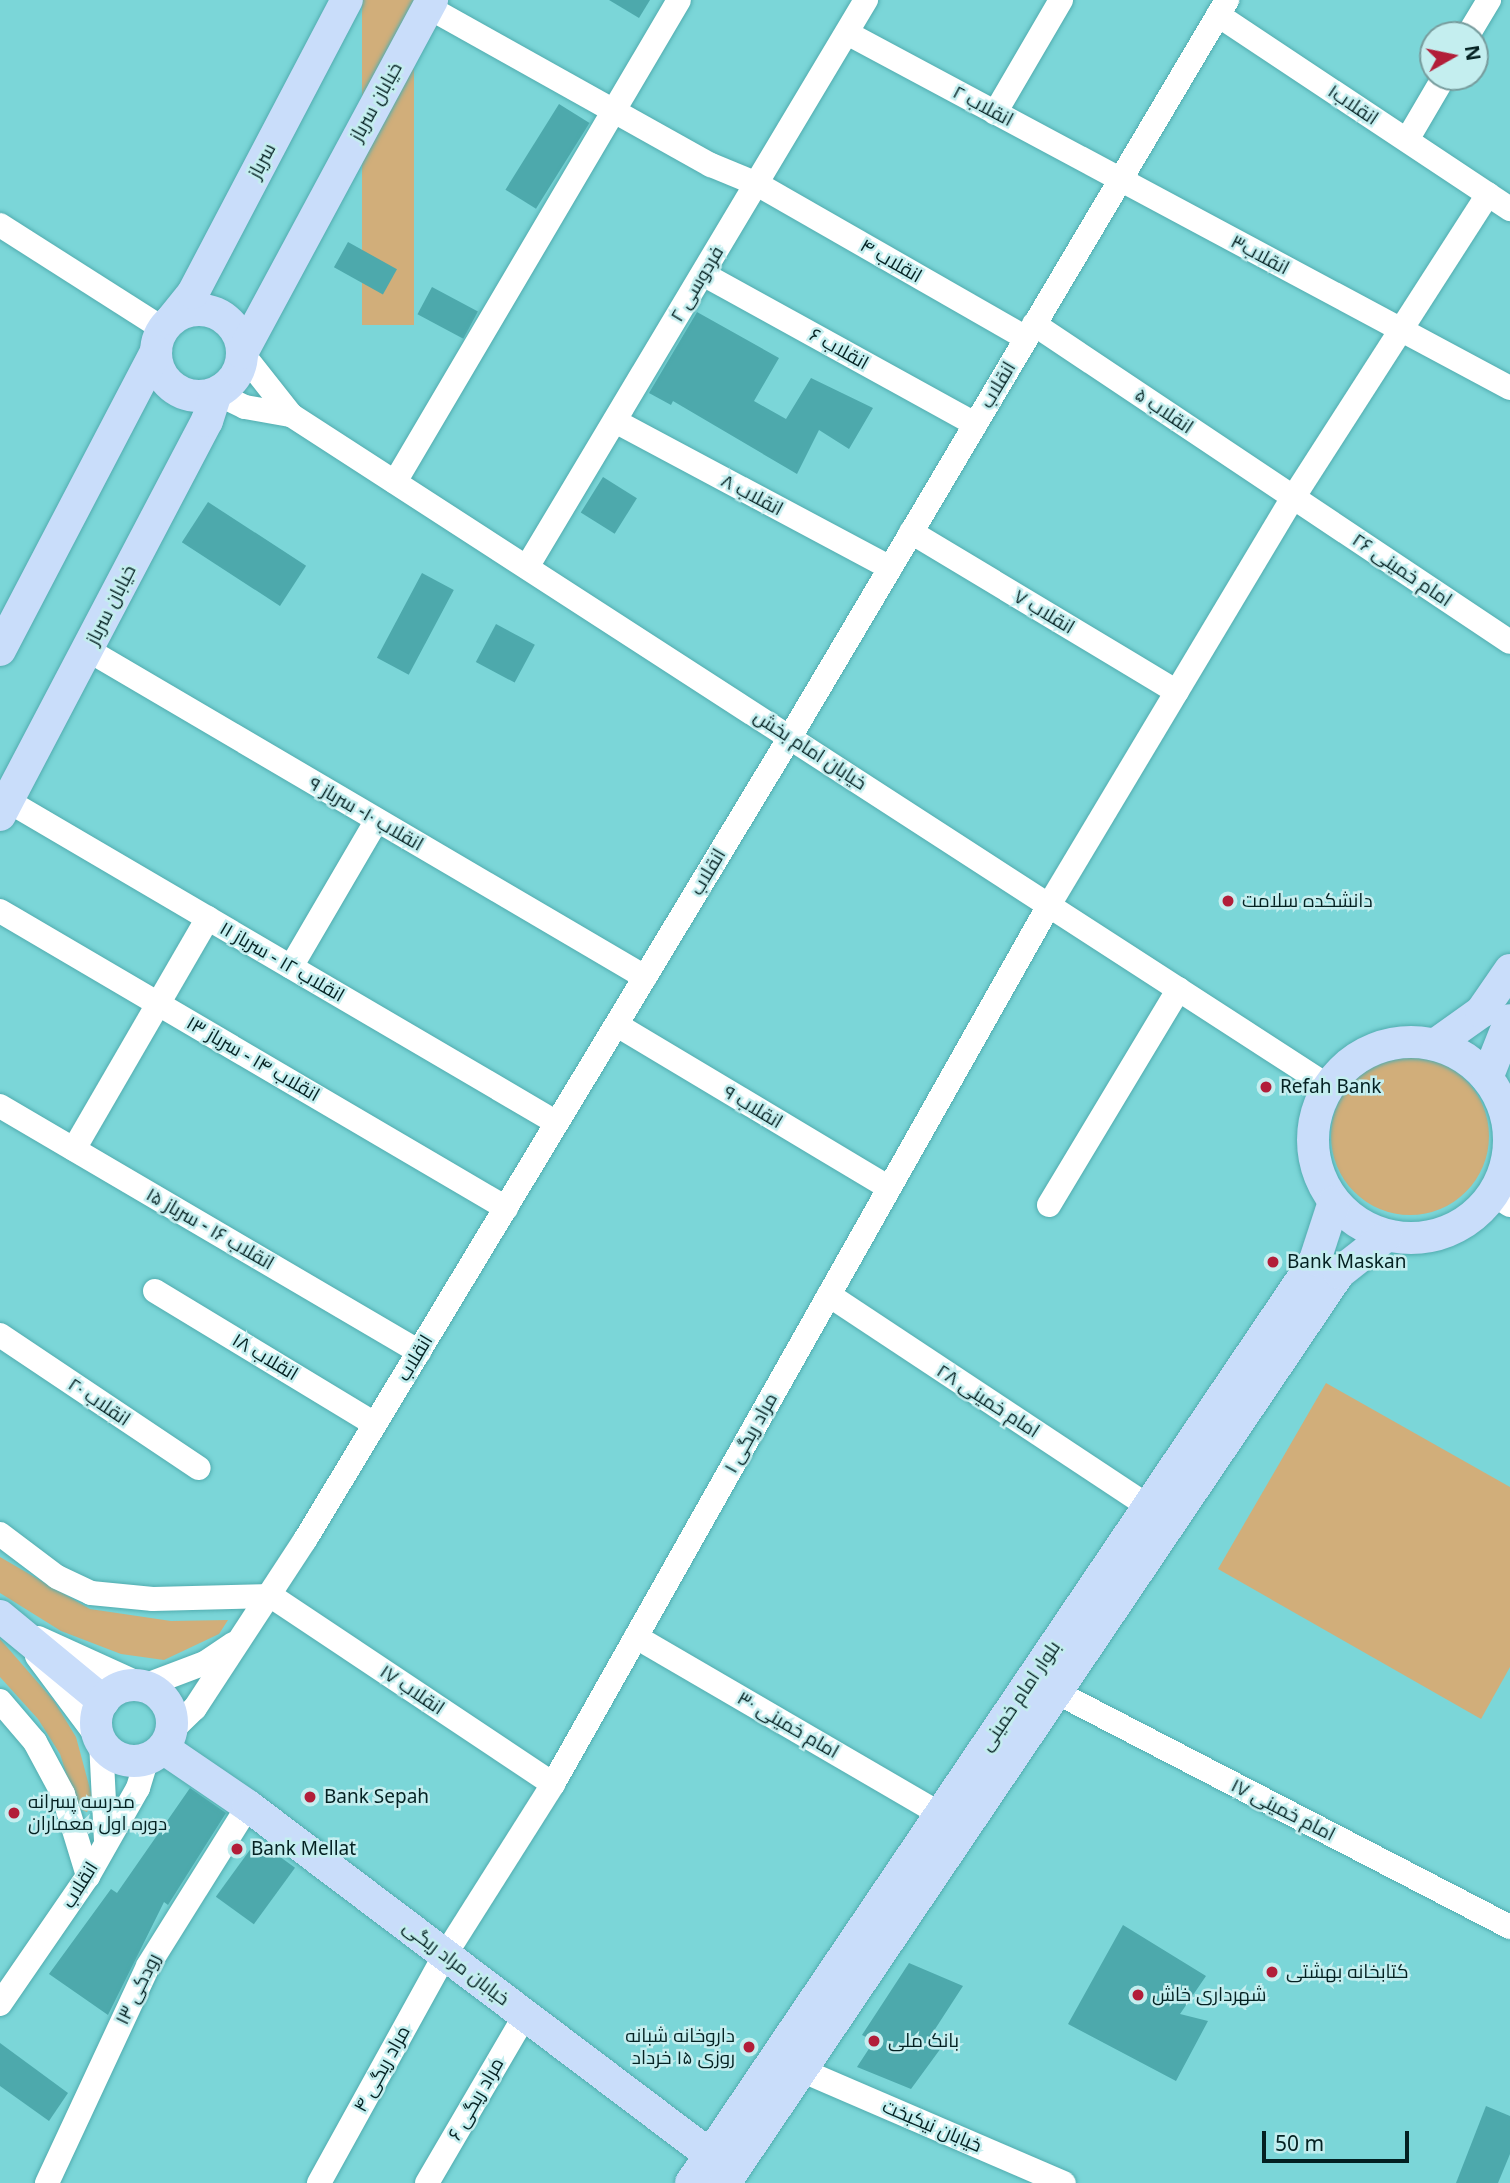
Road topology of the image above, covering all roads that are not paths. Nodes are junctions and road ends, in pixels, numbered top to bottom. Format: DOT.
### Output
graph roads {
  1 [pos="347,0"];
  2 [pos="679,0"];
  3 [pos="866,0"];
  4 [pos="1061,0"];
  5 [pos="1489,0"];
  6 [pos="430,4"];
  7 [pos="1222,8"];
  8 [pos="1476,21"];
  9 [pos="847,33"];
  10 [pos="1436,91"];
  11 [pos="614,110"];
  12 [pos="995,113"];
  13 [pos="1407,140"];
  14 [pos="1119,179"];
  15 [pos="757,184"];
  16 [pos="1488,194"];
  17 [pos="1510,209"];
  18 [pos="0,225"];
  19 [pos="703,274"];
  20 [pos="1401,330"];
  21 [pos="1030,331"];
  22 [pos="164,333"];
  23 [pos="242,353"];
  24 [pos="1510,388"];
  25 [pos="216,393"];
  26 [pos="291,415"];
  27 [pos="615,421"];
  28 [pos="975,424"];
  29 [pos="396,482"];
  30 [pos="1293,498"];
  31 [pos="911,532"];
  32 [pos="527,567"];
  33 [pos="890,568"];
  34 [pos="1510,642"];
  35 [pos="0,650"];
  36 [pos="88,650"];
  37 [pos="1177,692"];
  38 [pos="790,737"];
  39 [pos="4,808"];
  40 [pos="377,820"];
  41 [pos="1049,905"];
  42 [pos="0,911"];
  43 [pos="208,918"];
  44 [pos="291,967"];
  45 [pos="1510,970"];
  46 [pos="645,977"];
  47 [pos="1179,989"];
  48 [pos="158,1003"];
  49 [pos="1510,1020"];
  50 [pos="617,1025"];
  51 [pos="1436,1044"];
  52 [pos="1487,1078"];
  53 [pos="1328,1086"];
  54 [pos="0,1106"];
  55 [pos="557,1123"];
  56 [pos="74,1149"];
  57 [pos="889,1188"];
  58 [pos="1502,1199"];
  59 [pos="1334,1202"];
  60 [pos="1049,1205"];
  61 [pos="506,1208"];
  62 [pos="1386,1236"];
  63 [pos="155,1291"];
  64 [pos="829,1295"];
  65 [pos="0,1335"];
  66 [pos="419,1352"];
  67 [pos="375,1424"];
  68 [pos="199,1468"];
  69 [pos="1148,1506"];
  70 [pos="0,1534"];
  71 [pos="271,1596"];
  72 [pos="9,1623"];
  73 [pos="636,1637"];
  74 [pos="243,1638"];
  75 [pos="144,1686"];
  76 [pos="1056,1692"];
  77 [pos="0,1701"];
  78 [pos="103,1702"];
  79 [pos="101,1742"];
  80 [pos="160,1746"];
  81 [pos="553,1784"];
  82 [pos="248,1806"];
  83 [pos="940,1814"];
  84 [pos="106,1840"];
  85 [pos="88,1876"];
  86 [pos="1510,1927"];
  87 [pos="445,1955"];
  88 [pos="0,2004"];
  89 [pos="525,2015"];
  90 [pos="801,2070"];
  91 [pos="728,2173"];
  92 [pos="47,2183"];
  93 [pos="319,2183"];
  94 [pos="427,2183"];
  95 [pos="691,2183"];
  96 [pos="1064,2183"];
  1 -- 22 [label="main road, سرباز"];
  2 -- 11 [label="street"];
  3 -- 9 [label="street, فردوسی ۲"];
  4 -- 12 [label="street"];
  5 -- 8 [label="street"];
  6 -- 11 [label="street, انقلاب ۴"];
  6 -- 23 [label="main road, خیابان سرباز"];
  7 -- 13 [label="street, انقلاب۱"];
  7 -- 14 [label="street, انقلاب"];
  9 -- 12 [label="street, انقلاب ۲"];
  9 -- 15 [label="street, فردوسی ۲"];
  10 -- 13 [label="street"];
  11 -- 15 [label="street, انقلاب ۴"];
  11 -- 29 [label="street"];
  12 -- 14 [label="street, انقلاب ۲"];
  13 -- 16 [label="street, انقلاب۱"];
  14 -- 20 [label="street, انقلاب۳"];
  14 -- 21 [label="street, انقلاب"];
  15 -- 19 [label="street, فردوسی ۲"];
  15 -- 21 [label="street, انقلاب ۴"];
  16 -- 17 [label="street, انقلاب۱"];
  16 -- 20 [label="street, مراد ریگی ۱"];
  18 -- 22 [label="street"];
  19 -- 27 [label="street, فردوسی ۲"];
  19 -- 28 [label="street, انقلاب ۶"];
  20 -- 24 [label="street, انقلاب۳"];
  20 -- 30 [label="street, مراد ریگی ۱"];
  21 -- 28 [label="street, انقلاب"];
  21 -- 30 [label="street, انقلاب ۵"];
  22 -- 23 [label="main road"];
  22 -- 25 [label="main road"];
  22 -- 35 [label="main road, سرباز"];
  23 -- 25 [label="main road"];
  23 -- 26 [label="street"];
  25 -- 26 [label="street"];
  25 -- 36 [label="main road, خیابان سرباز"];
  26 -- 29 [label="street, خیابان امام بخش"];
  27 -- 32 [label="street, فردوسی ۲"];
  27 -- 33 [label="street, انقلاب ۸"];
  28 -- 31 [label="street, انقلاب"];
  29 -- 32 [label="street, خیابان امام بخش"];
  30 -- 34 [label="street, امام خمینی ۲۶"];
  30 -- 37 [label="street, مراد ریگی ۱"];
  31 -- 33 [label="street, انقلاب"];
  31 -- 37 [label="street, انقلاب ۷"];
  32 -- 38 [label="street, خیابان امام بخش"];
  33 -- 38 [label="street, انقلاب"];
  36 -- 39 [label="main road, خیابان سرباز"];
  36 -- 40 [label="street, انقلاب ۱۰- سرباز ۹"];
  37 -- 41 [label="street, مراد ریگی ۱"];
  38 -- 41 [label="street, خیابان امام بخش"];
  38 -- 46 [label="street, انقلاب"];
  39 -- 43 [label="street, انقلاب ۱۲ - سرباز ۱۱"];
  40 -- 44 [label="street"];
  40 -- 46 [label="street, انقلاب ۱۰- سرباز ۹"];
  41 -- 47 [label="street, خیابان امام بخش"];
  41 -- 57 [label="street, مراد ریگی ۱"];
  42 -- 48 [label="street, انقلاب ۱۴ - سرباز ۱۳"];
  43 -- 44 [label="street, انقلاب ۱۲ - سرباز ۱۱"];
  43 -- 48 [label="street"];
  44 -- 55 [label="street, انقلاب ۱۲ - سرباز ۱۱"];
  45 -- 51 [label="main road"];
  46 -- 50 [label="street, انقلاب"];
  47 -- 53 [label="street, خیابان امام بخش"];
  47 -- 60 [label="street"];
  48 -- 56 [label="street"];
  48 -- 61 [label="street, انقلاب ۱۴ - سرباز ۱۳"];
  49 -- 52 [label="main road"];
  50 -- 55 [label="street, انقلاب"];
  50 -- 57 [label="street, انقلاب ۹"];
  51 -- 52 [label="main road"];
  51 -- 53 [label="main road"];
  52 -- 58 [label="main road"];
  53 -- 59 [label="main road"];
  54 -- 56 [label="street, انقلاب ۱۶ - سرباز ۱۵"];
  55 -- 61 [label="street, انقلاب"];
  56 -- 66 [label="street, انقلاب ۱۶ - سرباز ۱۵"];
  57 -- 64 [label="street, مراد ریگی ۱"];
  58 -- 62 [label="main road"];
  59 -- 62 [label="main road"];
  59 -- 69 [label="main road, بلوار امام خمینی"];
  61 -- 66 [label="street, انقلاب"];
  62 -- 76 [label="main road, بلوار امام خمینی"];
  63 -- 67 [label="street, انقلاب ۱۸"];
  64 -- 69 [label="street, امام خمینی ۲۸"];
  64 -- 73 [label="street, مراد ریگی ۱"];
  65 -- 68 [label="street, انقلاب ۲۰"];
  66 -- 67 [label="street, انقلاب"];
  67 -- 71 [label="street, انقلاب"];
  69 -- 83 [label="main road, بلوار امام خمینی"];
  70 -- 71 [label="street"];
  71 -- 74 [label="street, انقلاب"];
  71 -- 81 [label="street, انقلاب ۱۷"];
  72 -- 75 [label="street"];
  72 -- 78 [label="main road"];
  72 -- 79 [label="street"];
  73 -- 81 [label="street, مراد ریگی ۱"];
  73 -- 83 [label="street, امام خمینی ۳۰"];
  74 -- 75 [label="street"];
  74 -- 80 [label="street, انقلاب"];
  75 -- 78 [label="main road"];
  75 -- 80 [label="main road"];
  76 -- 86 [label="street, امام خمینی ۱۷"];
  76 -- 90 [label="main road, بلوار امام خمینی"];
  77 -- 85 [label="street"];
  78 -- 79 [label="main road"];
  79 -- 80 [label="main road"];
  79 -- 84 [label="street"];
  80 -- 82 [label="main road, خیابان مراد ریگی"];
  80 -- 84 [label="street, انقلاب"];
  81 -- 87 [label="street, مراد ریگی ۱"];
  82 -- 87 [label="main road, خیابان مراد ریگی"];
  82 -- 92 [label="street, رودکی ۱۳"];
  83 -- 91 [label="main road, بلوار امام خمینی"];
  84 -- 85 [label="street, انقلاب"];
  85 -- 88 [label="street, انقلاب"];
  87 -- 89 [label="main road, خیابان مراد ریگی"];
  87 -- 93 [label="street, مراد ریگی ۴"];
  89 -- 91 [label="main road, خیابان مراد ریگی"];
  89 -- 94 [label="street, مراد ریگی ۶"];
  90 -- 91 [label="main road, بلوار امام خمینی"];
  90 -- 96 [label="street, خیابان نیکبخت"];
  91 -- 95 [label="main road, بلوار امام خمینی"];
}
